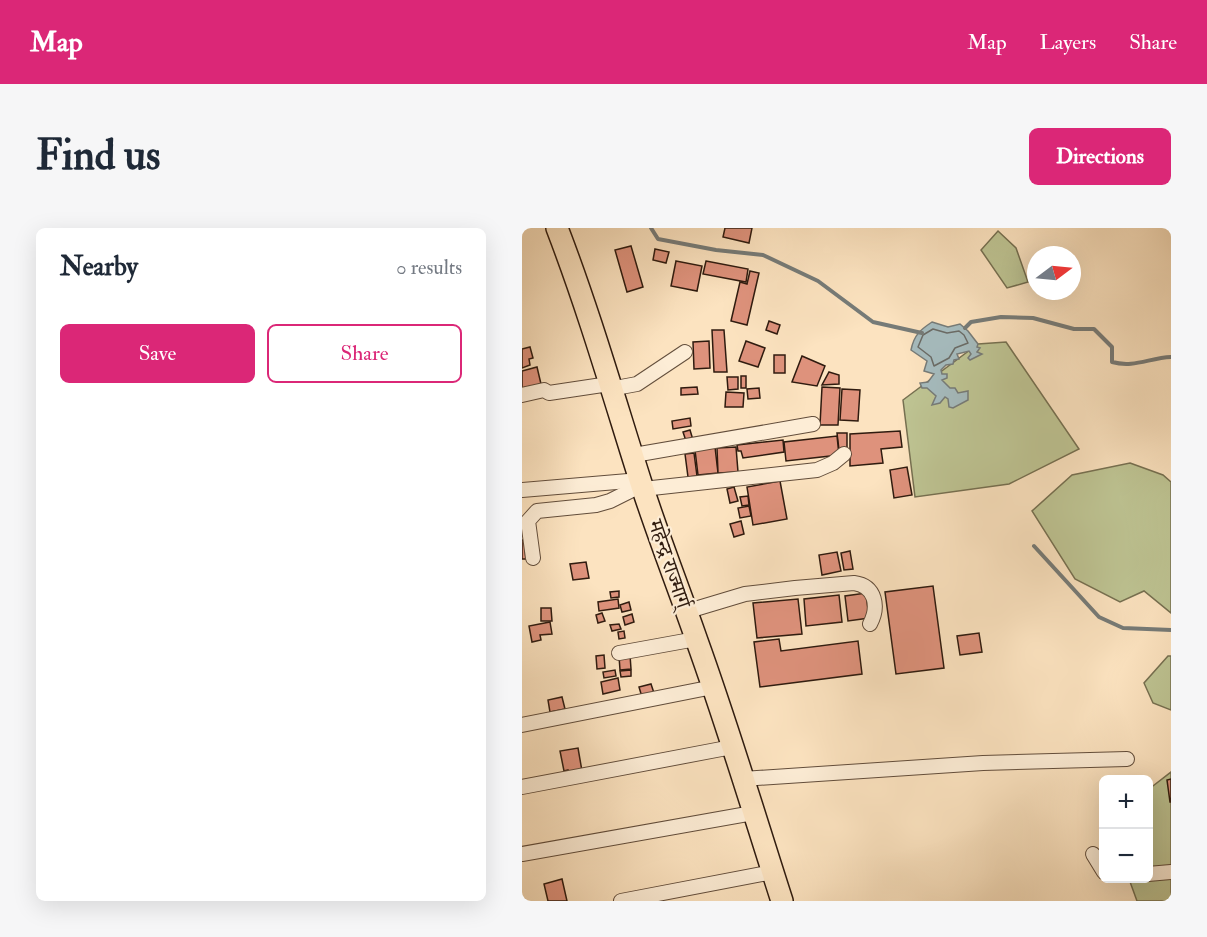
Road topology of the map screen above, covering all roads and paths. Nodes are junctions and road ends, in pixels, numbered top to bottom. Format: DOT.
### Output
graph roads {
  1 [pos="557,228"];
  2 [pos="685,352"];
  3 [pos="609,386"];
  4 [pos="522,395"];
  5 [pos="813,424"];
  6 [pos="634,454"];
  7 [pos="844,454"];
  8 [pos="642,485"];
  9 [pos="522,490"];
  10 [pos="533,558"];
  11 [pos="686,612"];
  12 [pos="870,624"];
  13 [pos="696,639"];
  14 [pos="618,653"];
  15 [pos="713,687"];
  16 [pos="522,724"];
  17 [pos="732,747"];
  18 [pos="1127,759"];
  19 [pos="743,779"];
  20 [pos="522,787"];
  21 [pos="753,813"];
  22 [pos="522,854"];
  23 [pos="1093,854"];
  24 [pos="1099,864"];
  25 [pos="772,872"];
  26 [pos="1171,872"];
  27 [pos="1153,874"];
  28 [pos="621,901"];
  29 [pos="782,901"];
  1 -- 3 [label="highway, महेन्द्र राज्मार्ग्"];
  2 -- 3 [label="street"];
  3 -- 4 [label="street"];
  3 -- 6 [label="highway, महेन्द्र राज्मार्ग्"];
  5 -- 6 [label="street"];
  6 -- 8 [label="highway, महेन्द्र राज्मार्ग्"];
  7 -- 8 [label="street"];
  8 -- 9 [label="street"];
  8 -- 10 [label="street"];
  8 -- 11 [label="highway, महेन्द्र राज्मार्ग्"];
  11 -- 12 [label="street"];
  11 -- 13 [label="highway, महेन्द्र राज्मार्ग्"];
  13 -- 14 [label="street"];
  13 -- 15 [label="highway, महेन्द्र राज्मार्ग्"];
  15 -- 16 [label="street"];
  15 -- 17 [label="highway, महेन्द्र राज्मार्ग्"];
  17 -- 19 [label="highway, महेन्द्र राज्मार्ग्"];
  17 -- 20 [label="street"];
  18 -- 19 [label="street"];
  19 -- 21 [label="highway, महेन्द्र राज्मार्ग्"];
  21 -- 22 [label="street"];
  21 -- 25 [label="highway, महेन्द्र राज्मार्ग्"];
  23 -- 24 [label="street"];
  25 -- 28 [label="street"];
  25 -- 29 [label="highway, महेन्द्र राज्मार्ग्"];
  26 -- 27 [label="street"];
}
